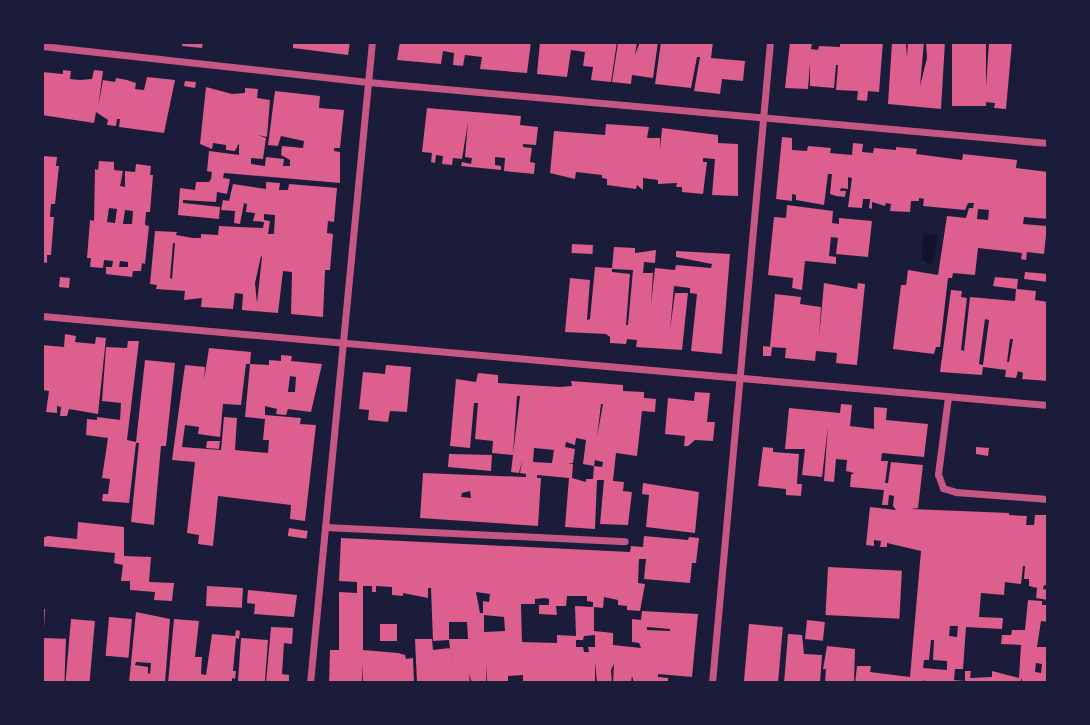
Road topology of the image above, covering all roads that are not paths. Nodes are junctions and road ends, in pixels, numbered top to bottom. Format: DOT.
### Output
graph roads {
  1 [pos="372,42"];
  2 [pos="770,42"];
  3 [pos="42,46"];
  4 [pos="368,82"];
  5 [pos="764,118"];
  6 [pos="1048,142"];
  7 [pos="42,316"];
  8 [pos="344,342"];
  9 [pos="739,379"];
  10 [pos="948,397"];
  11 [pos="1048,405"];
  12 [pos="1048,499"];
  13 [pos="326,527"];
  14 [pos="625,541"];
  15 [pos="310,683"];
  16 [pos="712,683"];
  1 -- 4 [label="street"];
  2 -- 5 [label="street"];
  3 -- 4 [label="street"];
  4 -- 5 [label="street"];
  4 -- 8 [label="street"];
  5 -- 6 [label="street"];
  5 -- 9 [label="street"];
  7 -- 8 [label="street"];
  8 -- 9 [label="street"];
  8 -- 13 [label="street"];
  9 -- 10 [label="street"];
  9 -- 16 [label="street"];
  10 -- 11 [label="street"];
  10 -- 12 [label="street"];
  13 -- 14 [label="street"];
  13 -- 15 [label="street"];
}
